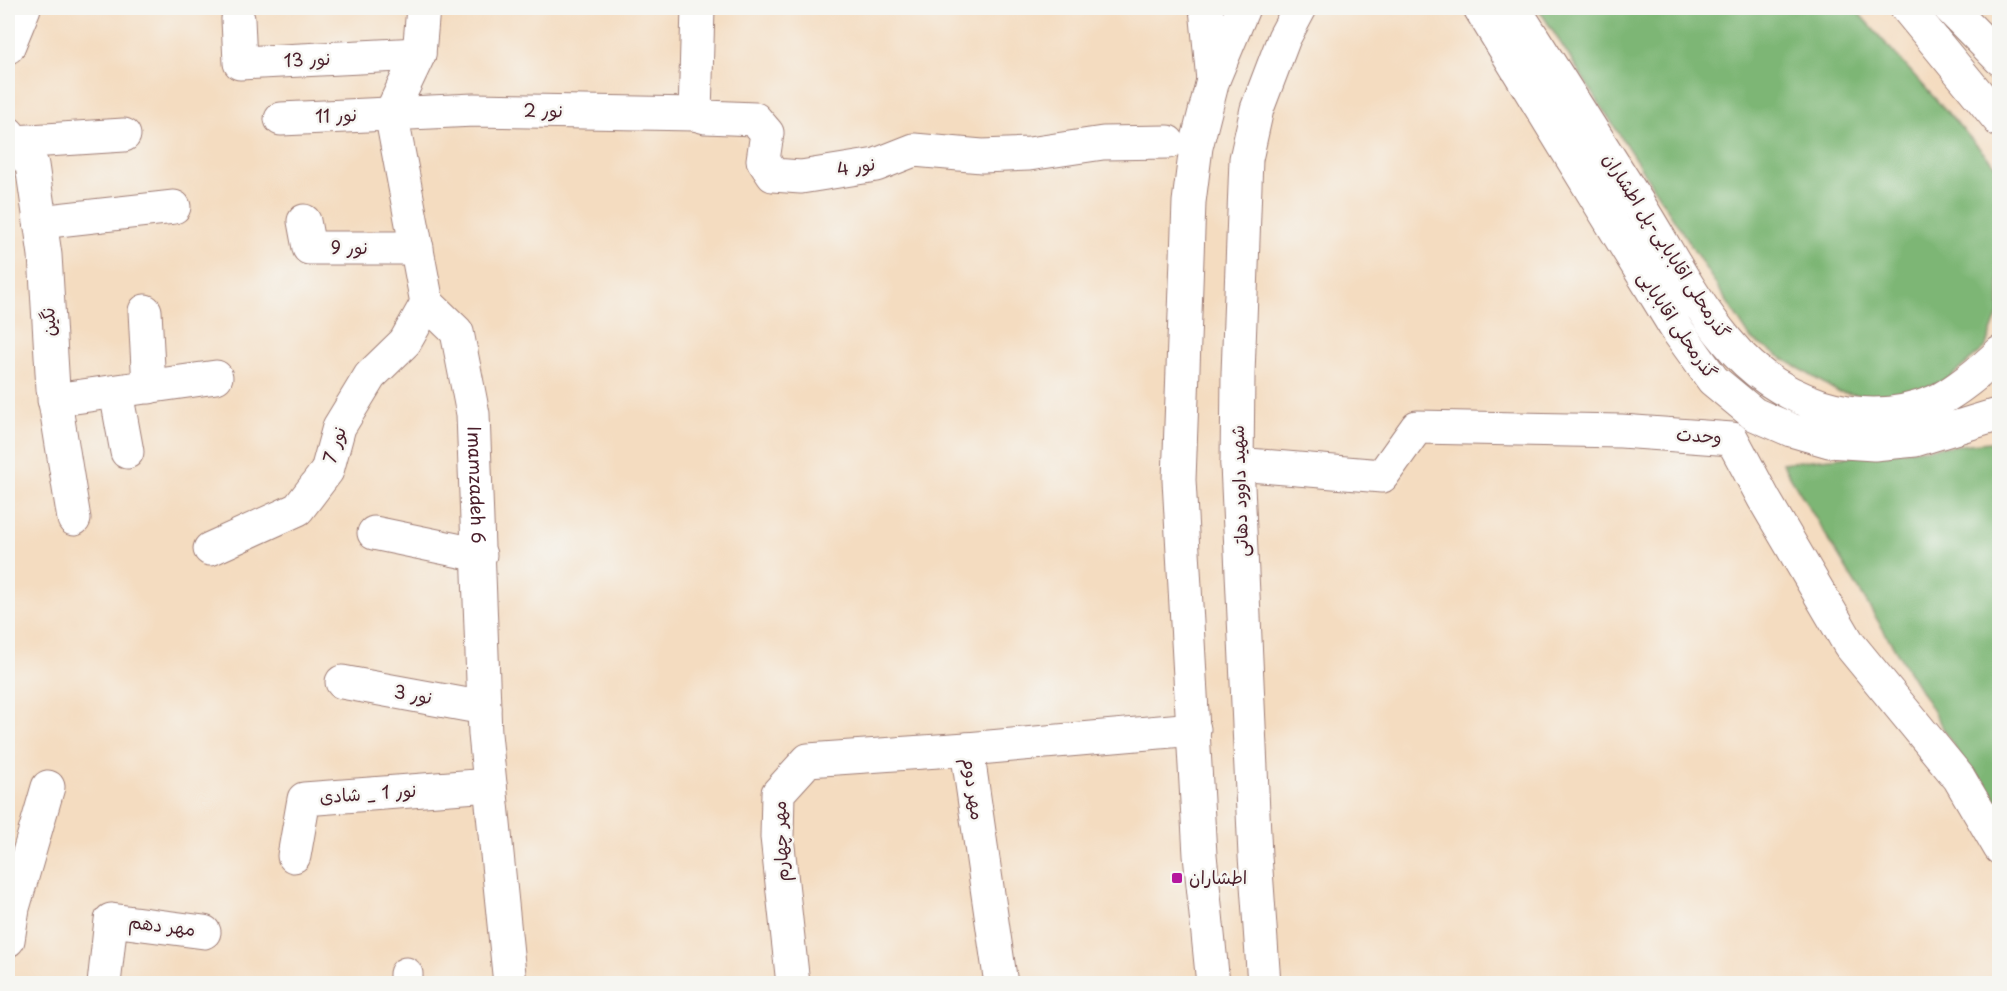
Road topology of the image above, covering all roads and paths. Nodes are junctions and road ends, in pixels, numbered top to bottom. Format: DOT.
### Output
graph roads {
  1 [pos="24,8"];
  2 [pos="423,8"];
  3 [pos="698,8"];
  4 [pos="1206,8"];
  5 [pos="1243,8"];
  6 [pos="1300,8"];
  7 [pos="1479,8"];
  8 [pos="1514,8"];
  9 [pos="1906,8"];
  10 [pos="1950,8"];
  11 [pos="238,19"];
  12 [pos="8,47"];
  13 [pos="419,54"];
  14 [pos="2000,58"];
  15 [pos="1213,80"];
  16 [pos="391,113"];
  17 [pos="695,114"];
  18 [pos="281,118"];
  19 [pos="2000,121"];
  20 [pos="124,135"];
  21 [pos="11,138"];
  22 [pos="1167,142"];
  23 [pos="174,207"];
  24 [pos="304,221"];
  25 [pos="40,222"];
  26 [pos="417,248"];
  27 [pos="427,303"];
  28 [pos="145,311"];
  29 [pos="2000,353"];
  30 [pos="216,377"];
  31 [pos="148,387"];
  32 [pos="116,392"];
  33 [pos="54,400"];
  34 [pos="2000,414"];
  35 [pos="127,452"];
  36 [pos="1237,464"];
  37 [pos="74,519"];
  38 [pos="374,533"];
  39 [pos="210,549"];
  40 [pos="480,555"];
  41 [pos="342,682"];
  42 [pos="484,708"];
  43 [pos="1194,729"];
  44 [pos="967,749"];
  45 [pos="490,785"];
  46 [pos="48,787"];
  47 [pos="2000,848"];
  48 [pos="294,856"];
  49 [pos="204,932"];
  50 [pos="8,940"];
  51 [pos="104,984"];
  52 [pos="510,984"];
  53 [pos="793,984"];
  54 [pos="1000,984"];
  55 [pos="1213,984"];
  56 [pos="1264,984"];
  1 -- 12 [label="main road"];
  2 -- 13 [label="main road"];
  3 -- 17 [label="main road"];
  4 -- 15 [label="main road"];
  5 -- 15 [label="main road"];
  6 -- 36 [label="main road, شهید داوود دهاتی"];
  7 -- 34 [label="main road, گذرمحلی اقابابایی"];
  8 -- 29 [label="main road, گذرمحلی اقابابایی-پل اطشاران"];
  9 -- 19 [label="main road"];
  10 -- 14 [label="main road"];
  11 -- 13 [label="main road, نور 13"];
  13 -- 16 [label="main road"];
  15 -- 43 [label="main road"];
  16 -- 17 [label="main road, نور 2"];
  16 -- 18 [label="main road, نور 11"];
  16 -- 26 [label="main road"];
  17 -- 22 [label="main road, نور 4"];
  20 -- 21 [label="main road"];
  21 -- 25 [label="main road, نگین"];
  23 -- 25 [label="main road"];
  24 -- 26 [label="main road, نور 9"];
  25 -- 33 [label="main road, نگین"];
  26 -- 27 [label="main road"];
  27 -- 39 [label="main road, نور 7"];
  27 -- 40 [label="main road, Imamzadeh 6"];
  28 -- 31 [label="main road"];
  30 -- 31 [label="main road"];
  31 -- 32 [label="main road"];
  32 -- 33 [label="main road"];
  32 -- 35 [label="main road"];
  33 -- 37 [label="main road, نگین"];
  36 -- 47 [label="main road, وحدت"];
  36 -- 56 [label="main road, شهید داوود دهاتی"];
  38 -- 40 [label="main road"];
  40 -- 42 [label="main road, Imamzadeh 6"];
  41 -- 42 [label="main road, نور 3"];
  42 -- 45 [label="main road, Imamzadeh 6"];
  43 -- 44 [label="main road, مهر دوم"];
  43 -- 55 [label="main road"];
  44 -- 53 [label="main road, مهر چهارم"];
  44 -- 54 [label="main road, مهر دوم"];
  45 -- 48 [label="main road, نور 1 _ شادی"];
  45 -- 52 [label="main road, Imamzadeh 6"];
  46 -- 50 [label="main road"];
  49 -- 51 [label="main road, مهر دهم"];
}
